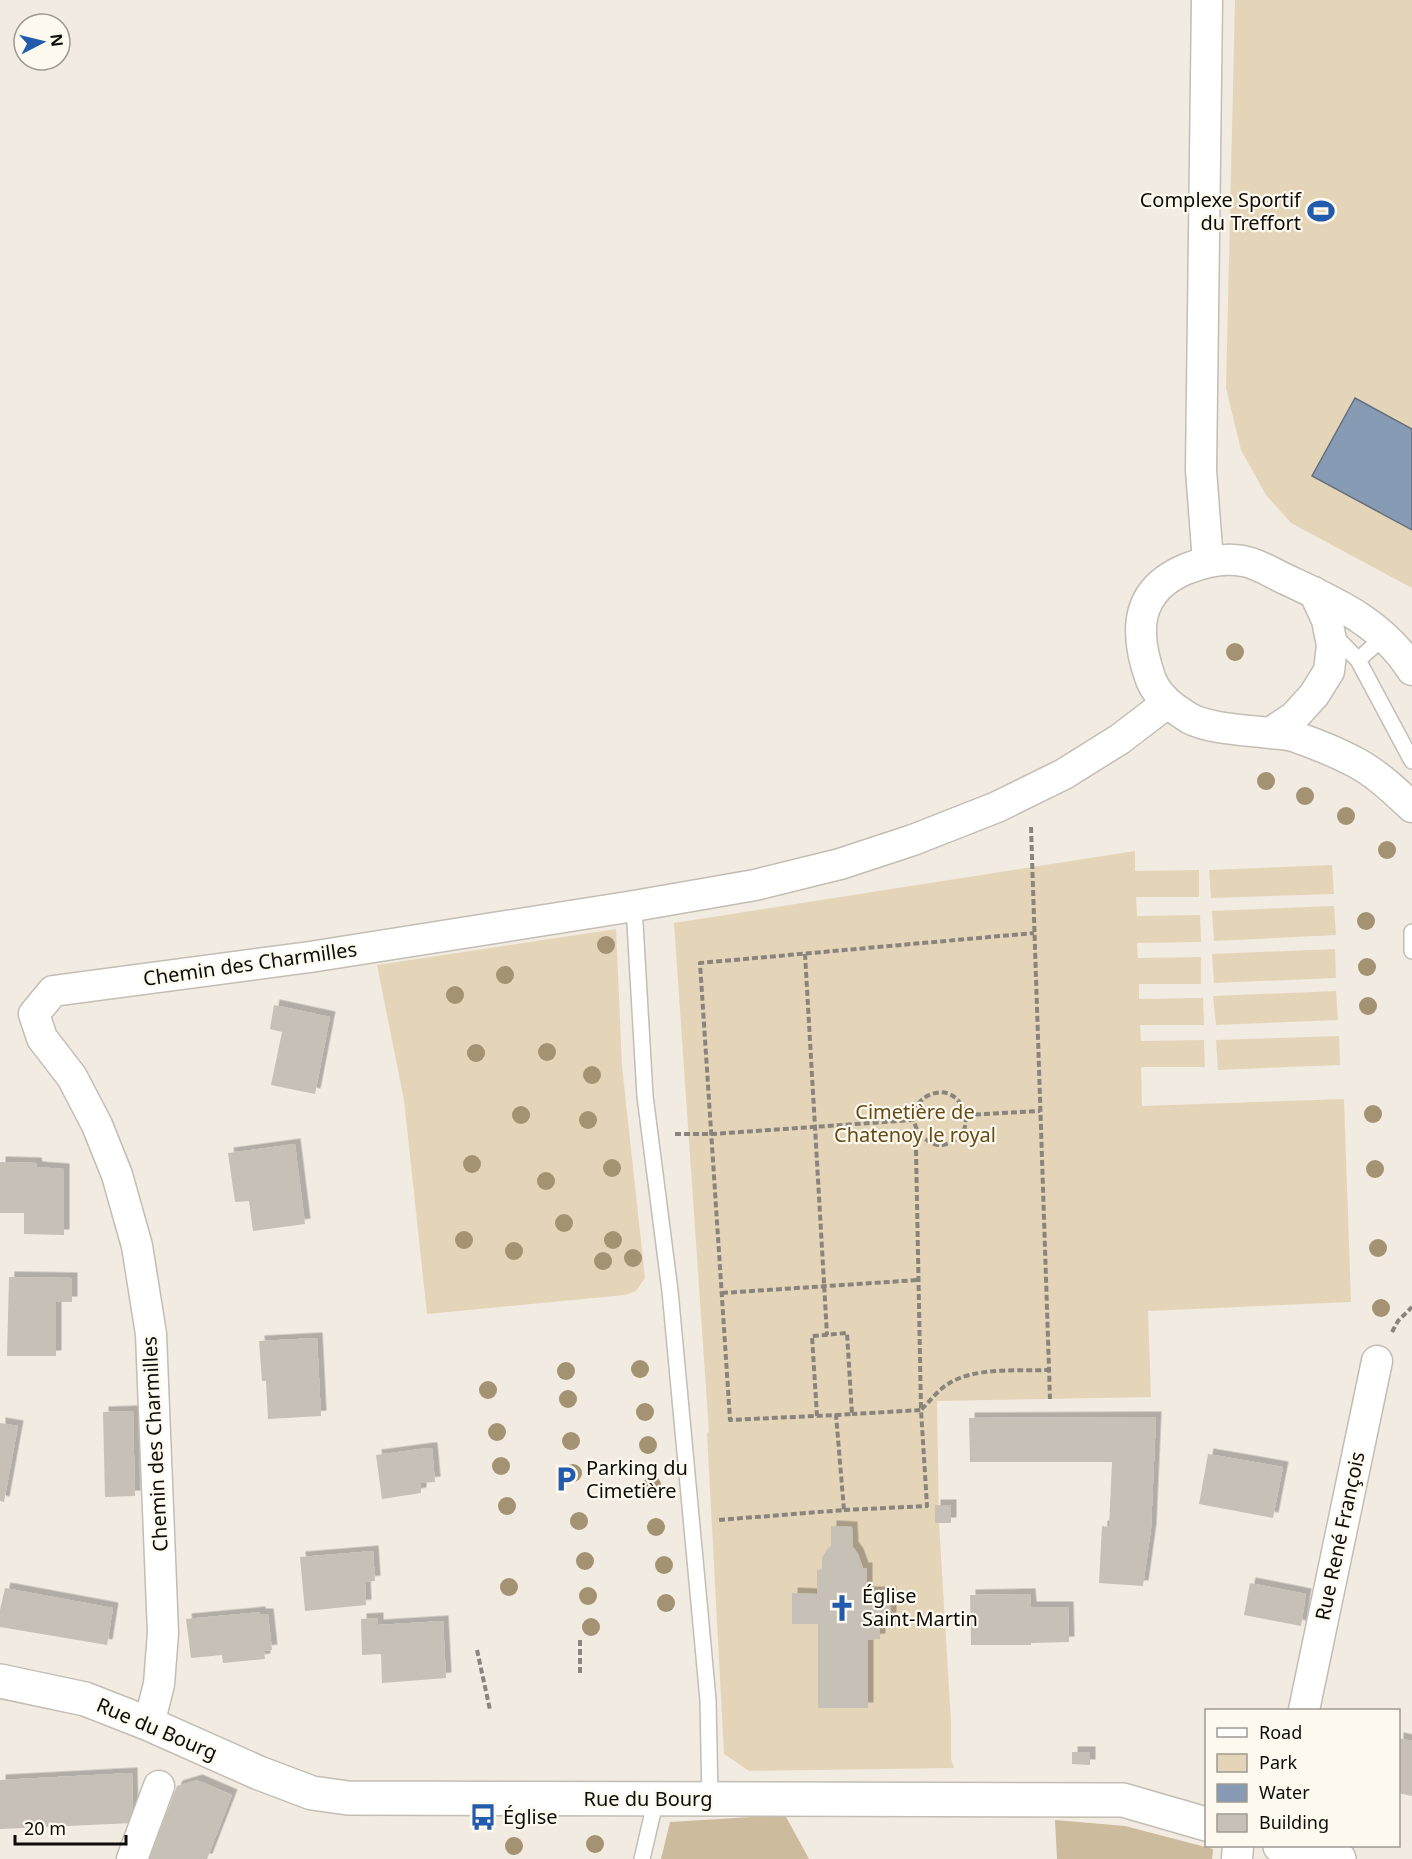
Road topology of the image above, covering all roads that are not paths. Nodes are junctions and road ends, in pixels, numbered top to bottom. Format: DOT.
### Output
graph roads {
  1 [pos="1207,0"];
  2 [pos="1208,562"];
  3 [pos="1314,592"];
  4 [pos="1329,630"];
  5 [pos="1387,639"];
  6 [pos="1358,660"];
  7 [pos="1412,670"];
  8 [pos="1167,702"];
  9 [pos="1270,733"];
  10 [pos="1412,761"];
  11 [pos="1412,807"];
  12 [pos="634,906"];
  13 [pos="1412,935"];
  14 [pos="1412,951"];
  15 [pos="1377,1361"];
  16 [pos="0,1681"];
  17 [pos="1304,1709"];
  18 [pos="149,1724"];
  19 [pos="159,1786"];
  20 [pos="656,1799"];
  21 [pos="710,1799"];
  22 [pos="1205,1824"];
  23 [pos="1288,1847"];
  24 [pos="132,1859"];
  25 [pos="642,1859"];
  26 [pos="1339,1859"];
  1 -- 2 [label="street"];
  2 -- 3 [label="street"];
  2 -- 8 [label="street"];
  3 -- 4 [label="street"];
  3 -- 5 [label="street"];
  4 -- 6 [label="lane"];
  4 -- 9 [label="street"];
  5 -- 6 [label="lane"];
  5 -- 7 [label="street"];
  6 -- 10 [label="lane"];
  8 -- 9 [label="street"];
  8 -- 12 [label="street, Chemin des Charmilles"];
  9 -- 11 [label="street"];
  12 -- 18 [label="street, Chemin des Charmilles"];
  12 -- 21 [label="lane"];
  13 -- 14 [label="lane"];
  15 -- 17 [label="street, Rue René François"];
  16 -- 18 [label="street, Rue du Bourg"];
  18 -- 20 [label="street, Rue du Bourg"];
  19 -- 24 [label="street"];
  20 -- 21 [label="street, Rue du Bourg"];
  20 -- 25 [label="lane"];
  21 -- 22 [label="street, Rue du Bourg"];
  23 -- 26 [label="street"];
}
